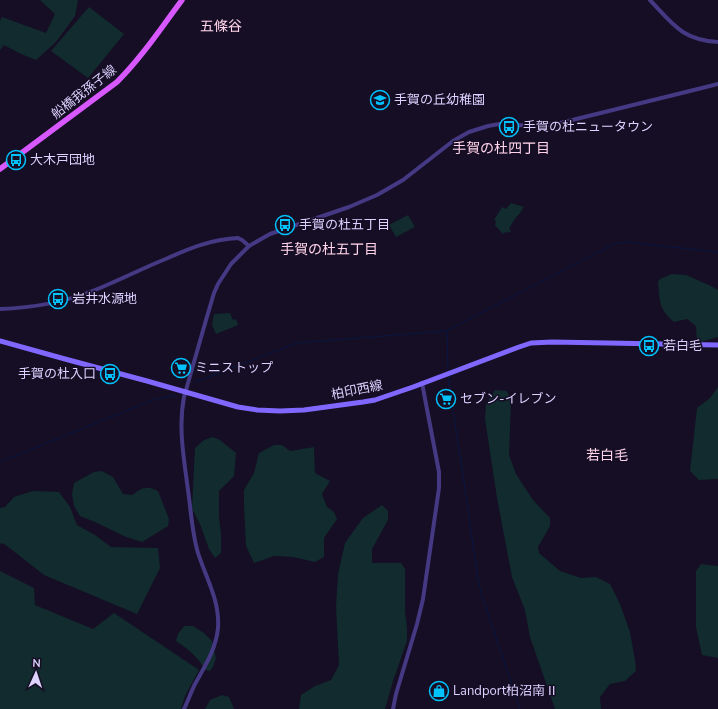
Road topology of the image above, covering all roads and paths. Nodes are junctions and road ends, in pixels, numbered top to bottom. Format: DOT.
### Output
graph roads {
  1 [pos="182,0"];
  2 [pos="650,0"];
  3 [pos="718,42"];
  4 [pos="718,84"];
  5 [pos="0,169"];
  6 [pos="249,246"];
  7 [pos="0,309"];
  8 [pos="0,341"];
  9 [pos="718,345"];
  10 [pos="422,383"];
  11 [pos="186,392"];
  12 [pos="184,709"];
  13 [pos="393,709"];
  1 -- 5 [label="main road, 船橋我孫子線"];
  2 -- 3 [label="street"];
  4 -- 6 [label="street"];
  6 -- 7 [label="street"];
  6 -- 11 [label="street"];
  8 -- 11 [label="main road, 柏印西線"];
  9 -- 10 [label="main road, 柏印西線"];
  10 -- 11 [label="main road, 柏印西線"];
  10 -- 13 [label="street"];
  11 -- 12 [label="street"];
}
